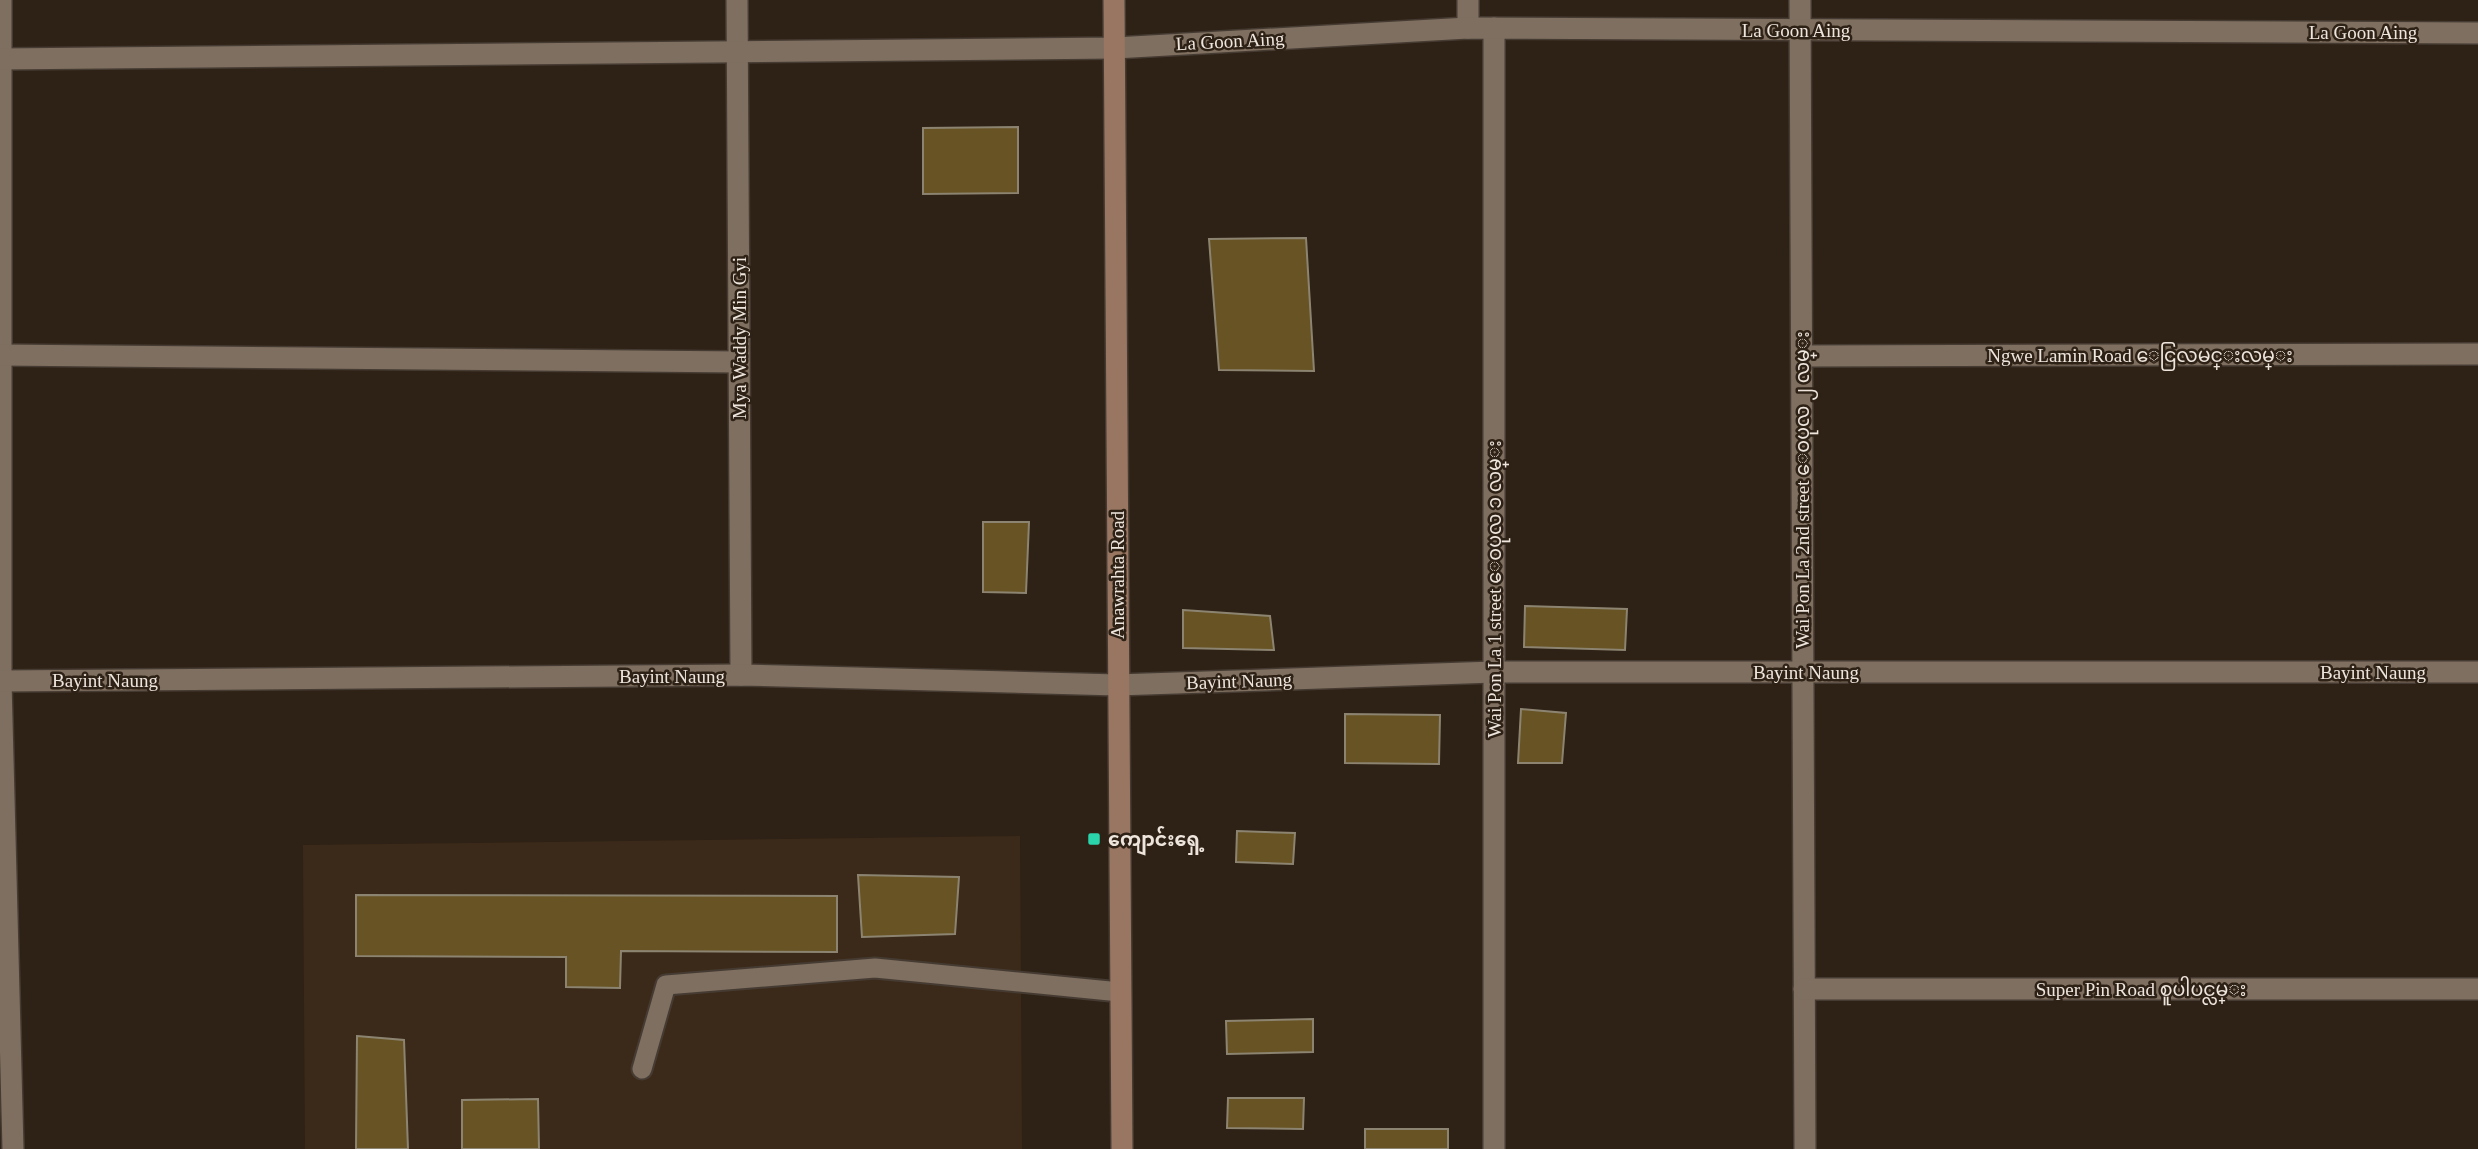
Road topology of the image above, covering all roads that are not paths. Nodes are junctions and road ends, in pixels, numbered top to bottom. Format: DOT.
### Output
graph roads {
  1 [pos="1,0"];
  2 [pos="737,0"];
  3 [pos="1114,0"];
  4 [pos="1468,0"];
  5 [pos="1800,0"];
  6 [pos="1468,28"];
  7 [pos="1494,28"];
  8 [pos="1800,30"];
  9 [pos="2478,33"];
  10 [pos="1115,48"];
  11 [pos="737,54"];
  12 [pos="1,59"];
  13 [pos="2478,354"];
  14 [pos="1,355"];
  15 [pos="1802,356"];
  16 [pos="739,362"];
  17 [pos="1494,672"];
  18 [pos="1803,672"];
  19 [pos="2478,673"];
  20 [pos="741,675"];
  21 [pos="1,681"];
  22 [pos="1117,685"];
  23 [pos="1804,989"];
  24 [pos="2478,989"];
  25 [pos="1120,992"];
  26 [pos="642,1069"];
  27 [pos="13,1149"];
  28 [pos="1122,1149"];
  29 [pos="1494,1149"];
  30 [pos="1805,1149"];
  1 -- 12 [label="street"];
  2 -- 11 [label="street, Mya Waddy Min Gyi"];
  3 -- 10 [label="main road, Anawrahta Road"];
  4 -- 6 [label="street"];
  5 -- 8 [label="street, Wai Pon La 2nd street ေဝပုလ ၂ လမ္း"];
  6 -- 7 [label="street, La Goon Aing"];
  6 -- 10 [label="street, La Goon Aing"];
  7 -- 8 [label="street, La Goon Aing"];
  7 -- 17 [label="street, Wai Pon La 1 street ေဝပုလ ၁ လမ္း"];
  8 -- 9 [label="street, La Goon Aing"];
  8 -- 15 [label="street, Wai Pon La 2nd street ေဝပုလ ၂ လမ္း"];
  10 -- 11 [label="street, La Goon Aing"];
  10 -- 22 [label="main road, Anawrahta Road"];
  11 -- 12 [label="street, La Goon Aing"];
  11 -- 16 [label="street, Mya Waddy Min Gyi"];
  12 -- 14 [label="street"];
  13 -- 15 [label="street, Ngwe Lamin Road ေငြလမင္းလမ္း"];
  14 -- 16 [label="street"];
  14 -- 21 [label="street"];
  15 -- 18 [label="street, Wai Pon La 2nd street ေဝပုလ ၂ လမ္း"];
  16 -- 20 [label="street, Mya Waddy Min Gyi"];
  17 -- 18 [label="street, Bayint Naung"];
  17 -- 22 [label="street, Bayint Naung"];
  17 -- 29 [label="street, Wai Pon La 1 street ေဝပုလ ၁ လမ္း"];
  18 -- 19 [label="street, Bayint Naung"];
  18 -- 23 [label="street, Wai Pon La 2nd street ေဝပုလ ၂ လမ္း"];
  20 -- 21 [label="street, Bayint Naung"];
  20 -- 22 [label="street, Bayint Naung"];
  21 -- 27 [label="street"];
  22 -- 25 [label="main road, Anawrahta Road"];
  23 -- 24 [label="street, Super Pin Road စူပါပင္လမ္း"];
  23 -- 30 [label="street, Wai Pon La 2nd street ေဝပုလ ၂ လမ္း"];
  25 -- 26 [label="lane"];
  25 -- 28 [label="main road, Anawrahta Road"];
}
